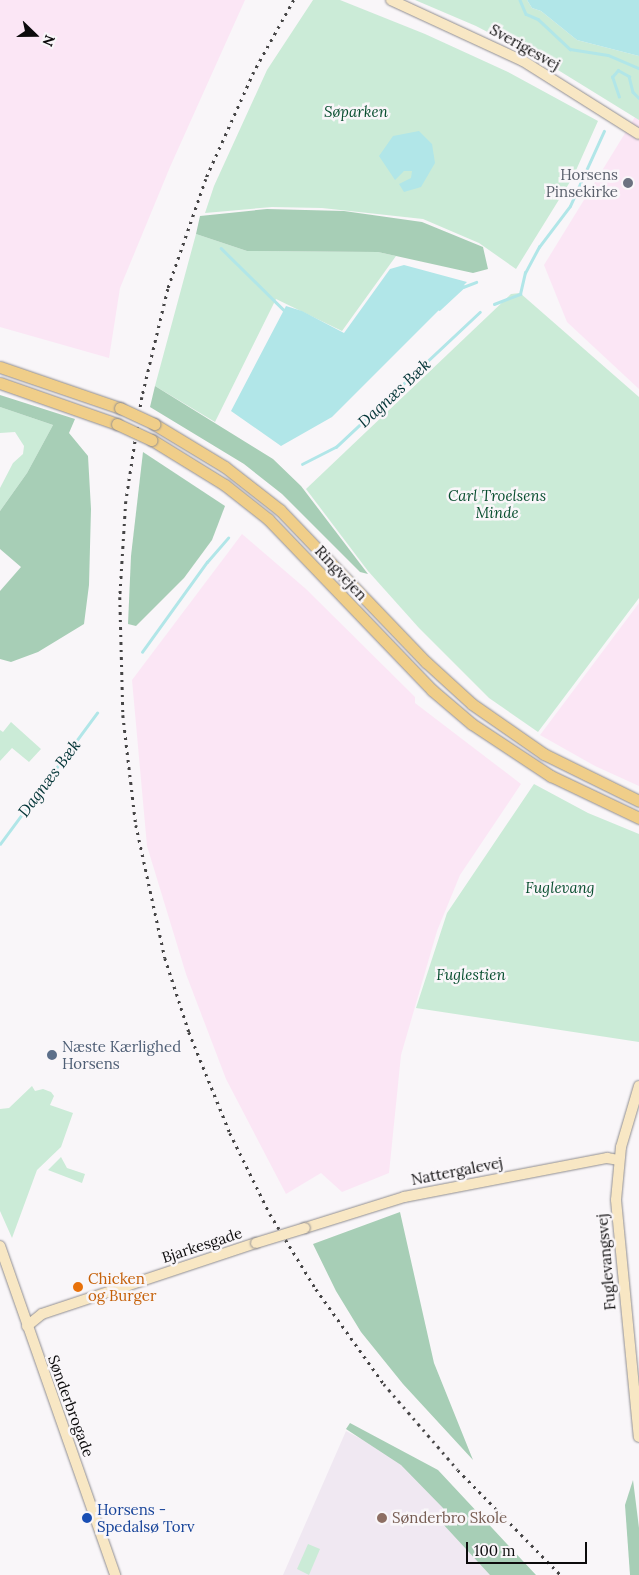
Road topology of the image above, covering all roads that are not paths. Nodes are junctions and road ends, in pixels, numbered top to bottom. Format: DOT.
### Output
graph roads {
  1 [pos="390,0"];
  2 [pos="639,134"];
  3 [pos="0,367"];
  4 [pos="0,383"];
  5 [pos="639,801"];
  6 [pos="639,818"];
  7 [pos="639,1086"];
  8 [pos="618,1160"];
  9 [pos="305,1228"];
  10 [pos="0,1246"];
  11 [pos="26,1326"];
  12 [pos="639,1437"];
  13 [pos="115,1575"];
  1 -- 2 [label="street, Sverigesvej"];
  3 -- 5 [label="main road, Ringvejen, bridge"];
  4 -- 6 [label="main road, Ringvejen, bridge"];
  7 -- 8 [label="street, Fuglevangsvej"];
  8 -- 9 [label="street, Nattergalevej"];
  8 -- 12 [label="street, Fuglevangsvej"];
  9 -- 11 [label="street, Bjarkesgade, bridge"];
  10 -- 11 [label="street, Sønderbrogade"];
  11 -- 13 [label="street, Sønderbrogade"];
}
